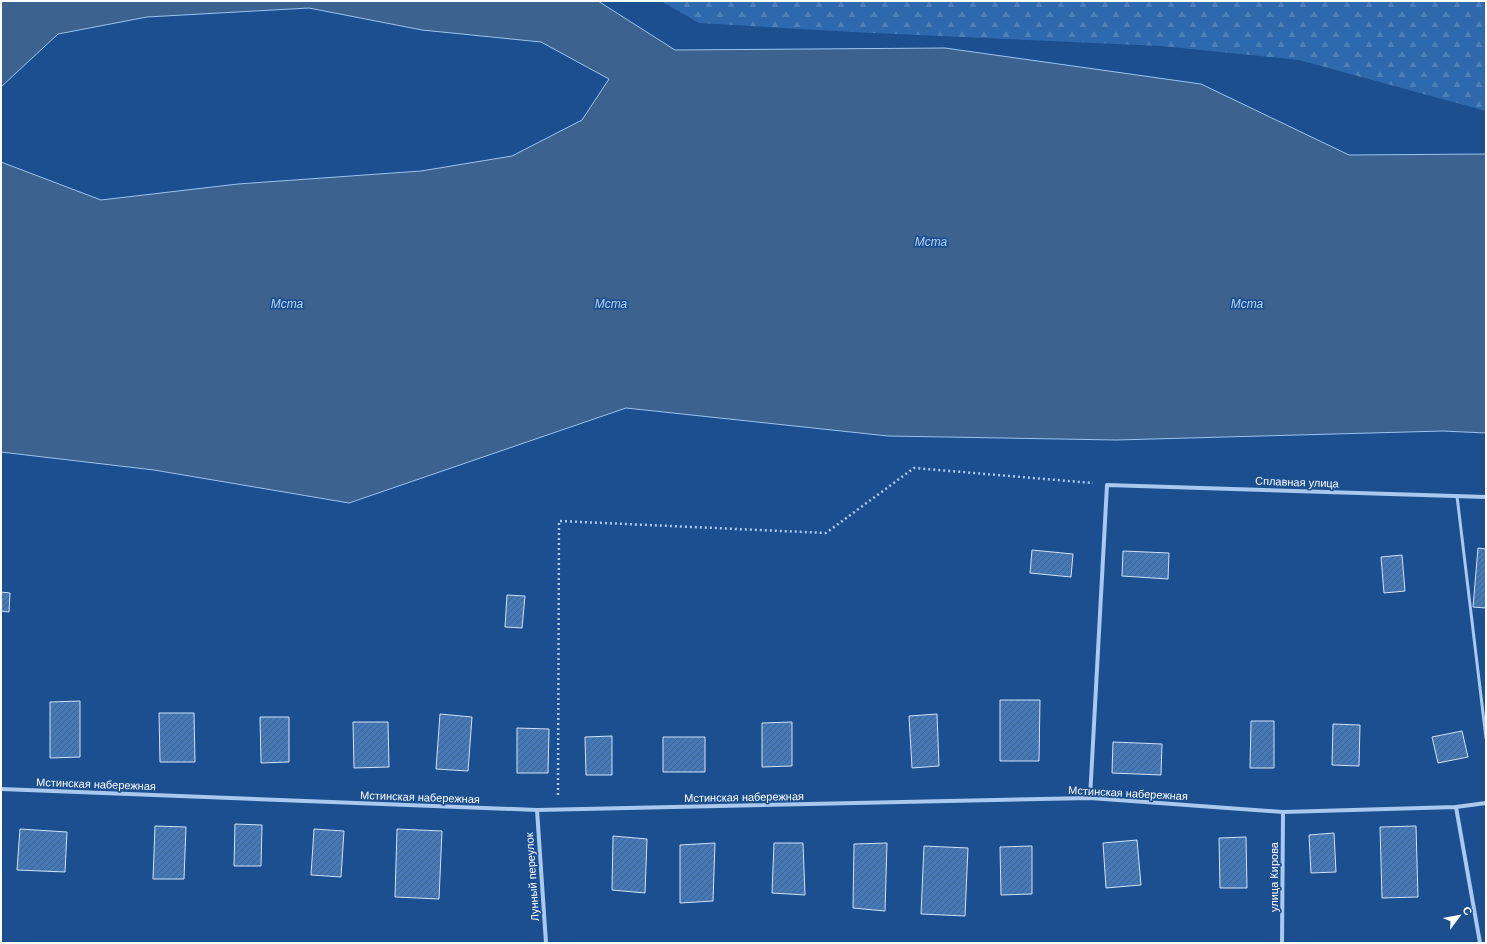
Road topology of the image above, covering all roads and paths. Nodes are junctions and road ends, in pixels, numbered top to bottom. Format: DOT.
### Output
graph roads {
  1 [pos="1107,485"];
  2 [pos="1457,496"];
  3 [pos="1486,496"];
  4 [pos="1486,738"];
  5 [pos="1,789"];
  6 [pos="1090,798"];
  7 [pos="1486,804"];
  8 [pos="1456,807"];
  9 [pos="536,810"];
  10 [pos="558,810"];
  11 [pos="1283,812"];
  12 [pos="546,943"];
  13 [pos="1282,943"];
  14 [pos="1480,943"];
  1 -- 2 [label="street, Сплавная улица"];
  1 -- 6 [label="street"];
  1 -- 10 [label="path"];
  2 -- 3 [label="street, Сплавная улица"];
  2 -- 4 [label="lane"];
  5 -- 9 [label="street, Мстинская набережная"];
  6 -- 10 [label="street, Мстинская набережная"];
  6 -- 11 [label="street, Мстинская набережная"];
  7 -- 8 [label="street, Мстинская набережная"];
  8 -- 11 [label="street, Мстинская набережная"];
  8 -- 14 [label="street"];
  9 -- 10 [label="street, Мстинская набережная"];
  9 -- 12 [label="street, Лунный переулок"];
  11 -- 13 [label="street, улица Кирова"];
}
